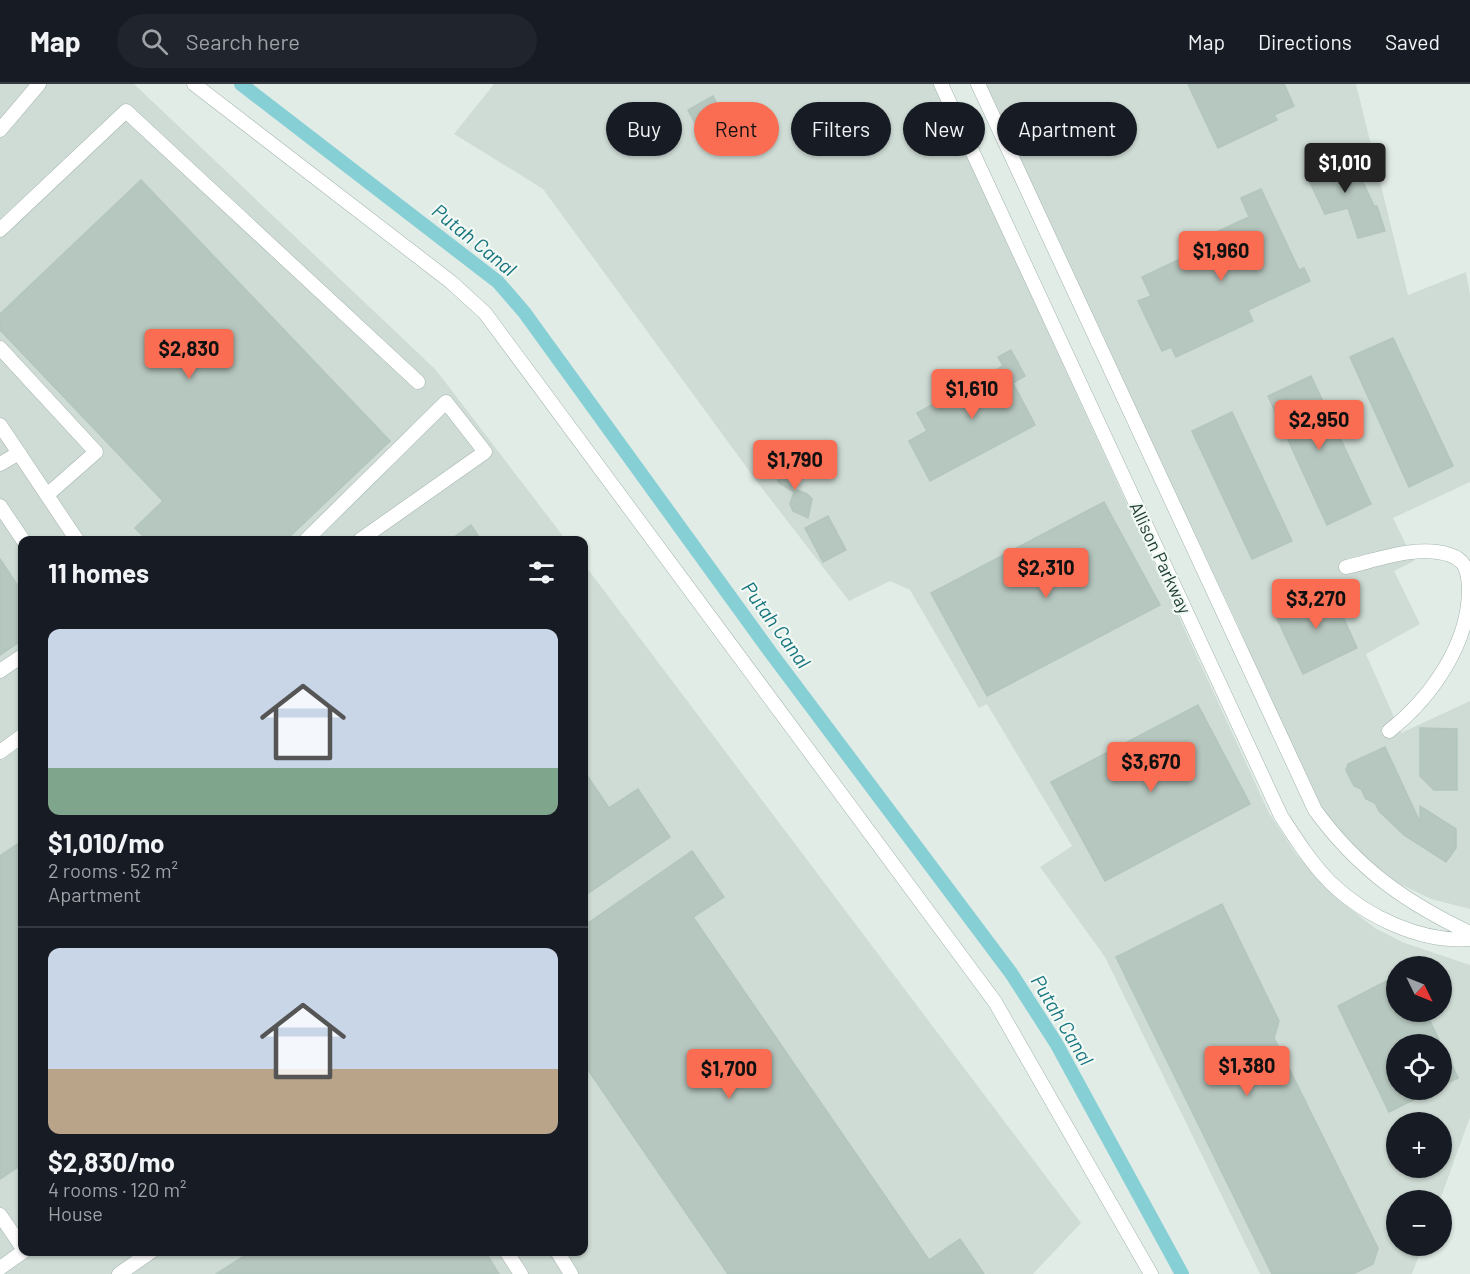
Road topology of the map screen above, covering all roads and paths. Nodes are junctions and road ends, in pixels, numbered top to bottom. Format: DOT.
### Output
graph roads {
  1 [pos="39,84"];
  2 [pos="194,84"];
  3 [pos="941,84"];
  4 [pos="978,84"];
  5 [pos="0,130"];
  6 [pos="0,231"];
  7 [pos="0,348"];
  8 [pos="418,382"];
  9 [pos="0,425"];
  10 [pos="19,453"];
  11 [pos="0,464"];
  12 [pos="47,495"];
  13 [pos="0,506"];
  14 [pos="20,536"];
  15 [pos="74,536"];
  16 [pos="310,536"];
  17 [pos="366,536"];
  18 [pos="1346,567"];
  19 [pos="18,659"];
  20 [pos="0,671"];
  21 [pos="1389,731"];
  22 [pos="18,739"];
  23 [pos="0,752"];
  24 [pos="1470,933"];
  25 [pos="1470,939"];
  26 [pos="0,1215"];
  27 [pos="18,1242"];
  28 [pos="18,1253"];
  29 [pos="145,1256"];
  30 [pos="510,1256"];
  31 [pos="560,1256"];
  32 [pos="0,1268"];
  33 [pos="119,1274"];
  34 [pos="521,1274"];
  35 [pos="571,1274"];
  36 [pos="1151,1274"];
  1 -- 5 [label="street"];
  2 -- 36 [label="street"];
  3 -- 25 [label="street, Allison Parkway"];
  4 -- 24 [label="street, Allison Parkway"];
  6 -- 8 [label="street"];
  7 -- 12 [label="street"];
  9 -- 10 [label="street"];
  10 -- 11 [label="street"];
  10 -- 12 [label="street"];
  12 -- 15 [label="street"];
  13 -- 14 [label="street"];
  16 -- 17 [label="street"];
  18 -- 21 [label="street"];
  19 -- 20 [label="street"];
  22 -- 23 [label="street"];
  26 -- 27 [label="street"];
  28 -- 32 [label="street"];
  29 -- 33 [label="street"];
  30 -- 34 [label="street"];
  31 -- 35 [label="street"];
}
